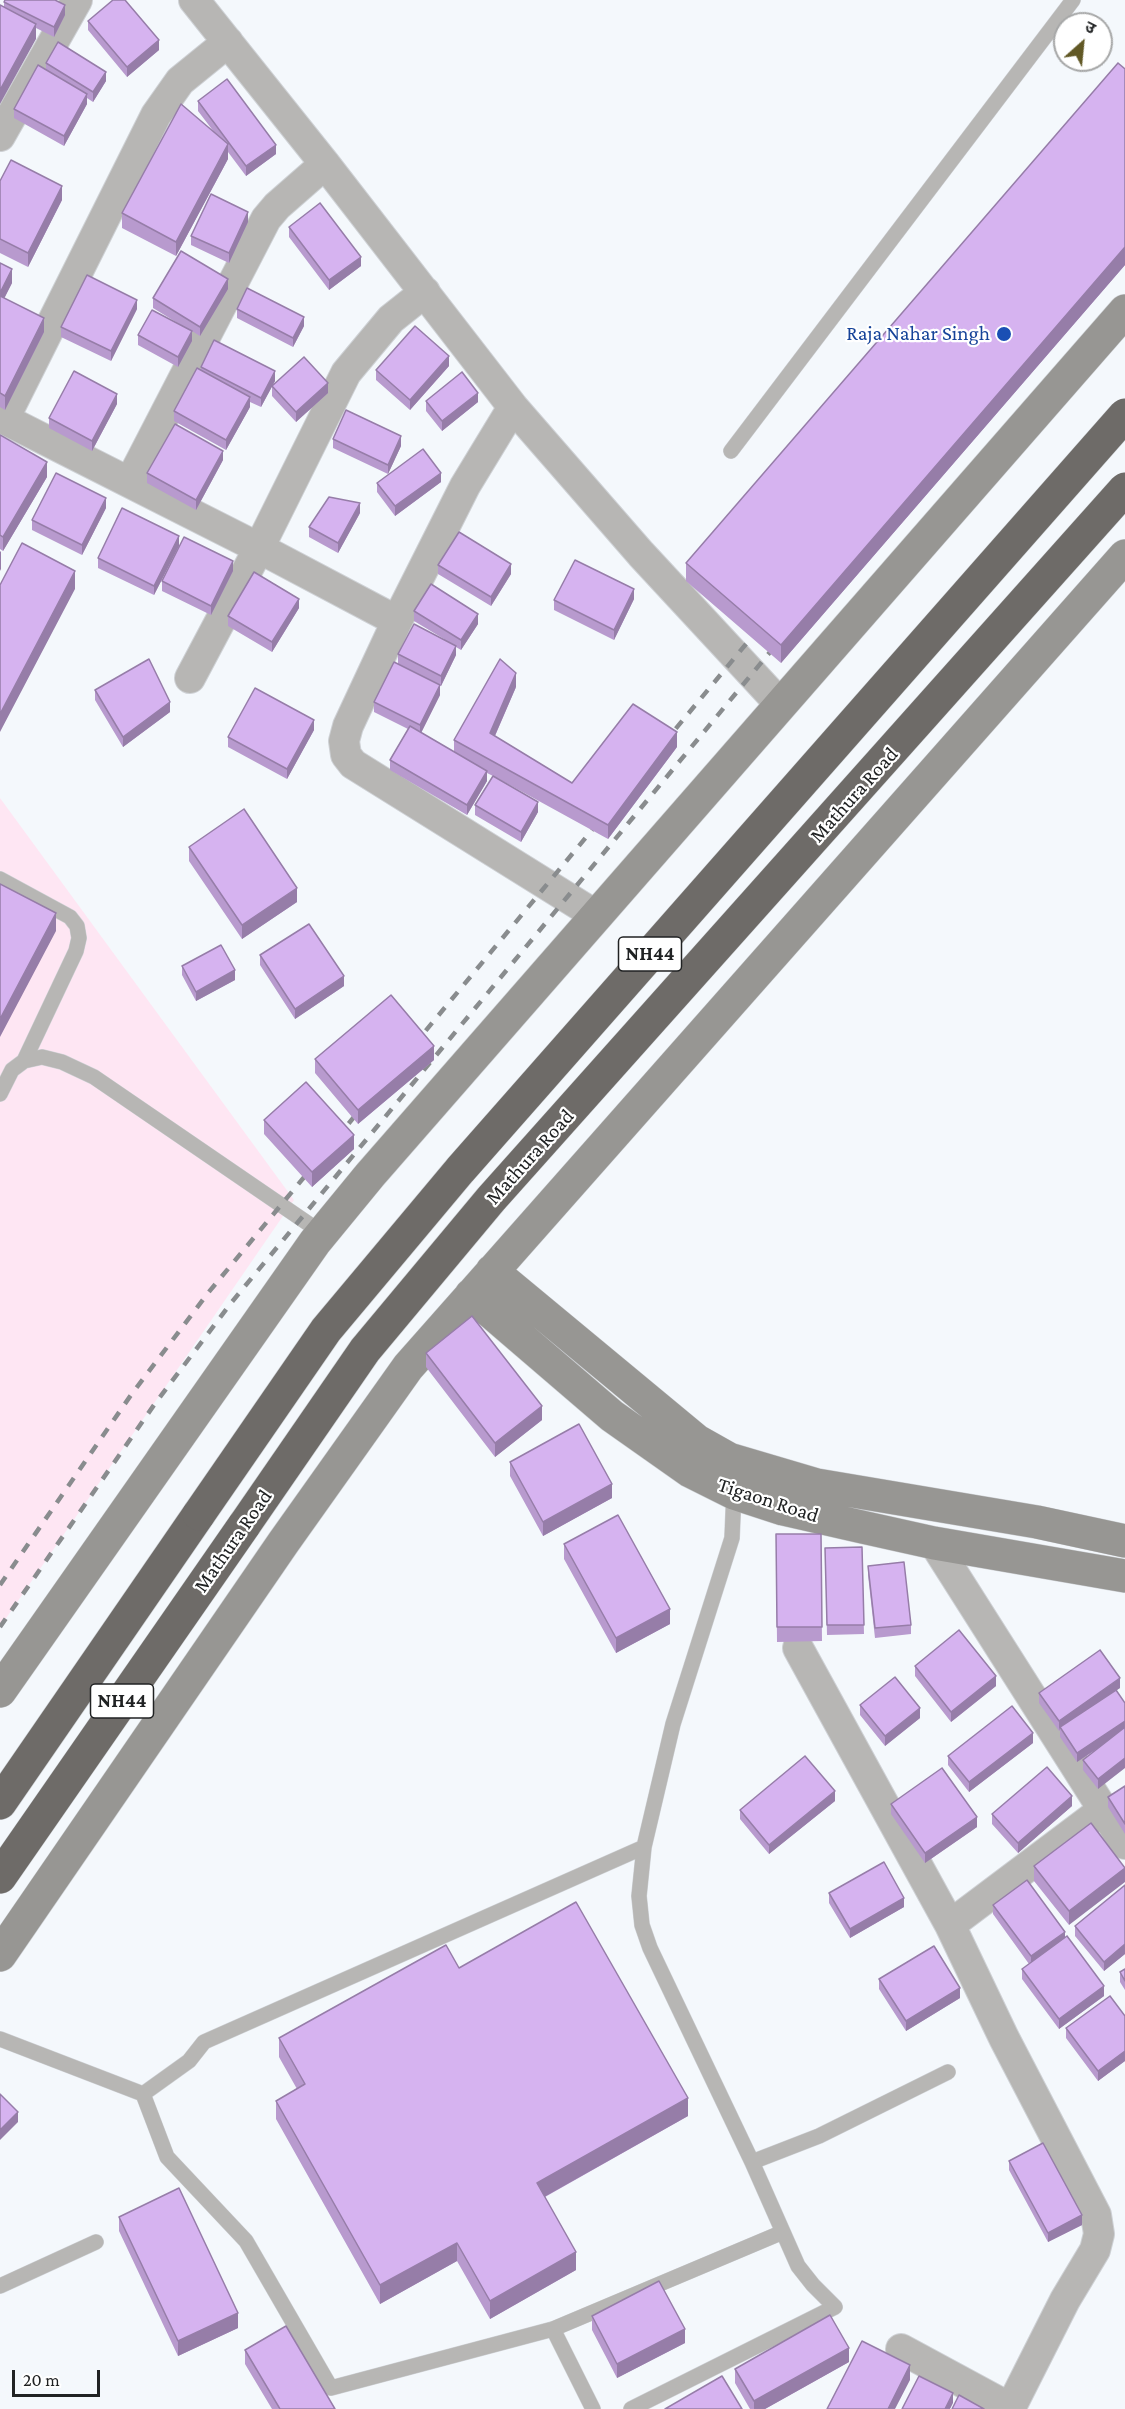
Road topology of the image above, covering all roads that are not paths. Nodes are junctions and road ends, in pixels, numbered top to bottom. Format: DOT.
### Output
graph roads {
  1 [pos="77,0"];
  2 [pos="194,0"];
  3 [pos="1073,0"];
  4 [pos="228,42"];
  5 [pos="0,136"];
  6 [pos="325,164"];
  7 [pos="425,292"];
  8 [pos="1125,311"];
  9 [pos="513,407"];
  10 [pos="1125,415"];
  11 [pos="2,418"];
  12 [pos="731,451"];
  13 [pos="130,482"];
  14 [pos="1125,489"];
  15 [pos="259,548"];
  16 [pos="1125,556"];
  17 [pos="397,621"];
  18 [pos="190,678"];
  19 [pos="781,705"];
  20 [pos="0,879"];
  21 [pos="597,916"];
  22 [pos="24,1060"];
  23 [pos="0,1094"];
  24 [pos="322,1233"];
  25 [pos="481,1283"];
  26 [pos="735,1477"];
  27 [pos="1125,1541"];
  28 [pos="934,1543"];
  29 [pos="1125,1576"];
  30 [pos="798,1648"];
  31 [pos="0,1691"];
  32 [pos="0,1803"];
  33 [pos="1103,1810"];
  34 [pos="1125,1844"];
  35 [pos="644,1847"];
  36 [pos="0,1877"];
  37 [pos="950,1924"];
  38 [pos="0,1955"];
  39 [pos="0,2039"];
  40 [pos="948,2072"];
  41 [pos="143,2094"];
  42 [pos="752,2162"];
  43 [pos="783,2232"];
  44 [pos="96,2242"];
  45 [pos="0,2286"];
  46 [pos="553,2329"];
  47 [pos="901,2349"];
  48 [pos="593,2409"];
  49 [pos="631,2409"];
  50 [pos="1010,2409"];
  1 -- 5 [label="street"];
  2 -- 4 [label="street"];
  3 -- 12 [label="lane"];
  4 -- 6 [label="street"];
  4 -- 11 [label="street"];
  6 -- 7 [label="street"];
  6 -- 13 [label="street"];
  7 -- 9 [label="street"];
  7 -- 15 [label="street"];
  8 -- 19 [label="main road"];
  9 -- 17 [label="street"];
  9 -- 19 [label="street"];
  10 -- 32 [label="highway, Mathura Road / NH44, bridge"];
  11 -- 13 [label="street"];
  13 -- 15 [label="street"];
  14 -- 36 [label="highway, Mathura Road / NH44, bridge"];
  15 -- 17 [label="street"];
  15 -- 18 [label="street"];
  16 -- 25 [label="main road"];
  17 -- 21 [label="street"];
  19 -- 21 [label="main road"];
  20 -- 22 [label="lane"];
  21 -- 24 [label="main road"];
  22 -- 23 [label="lane"];
  22 -- 24 [label="lane"];
  24 -- 31 [label="main road"];
  25 -- 26 [label="main road, Tigaon Road"];
  25 -- 38 [label="main road"];
  26 -- 27 [label="main road, Tigaon Road"];
  26 -- 28 [label="main road, Tigaon Road"];
  26 -- 35 [label="lane"];
  28 -- 29 [label="main road, Tigaon Road"];
  28 -- 33 [label="street"];
  30 -- 37 [label="street"];
  33 -- 34 [label="street"];
  33 -- 37 [label="street"];
  35 -- 41 [label="lane"];
  35 -- 42 [label="lane"];
  37 -- 50 [label="street"];
  39 -- 41 [label="lane"];
  40 -- 42 [label="lane"];
  41 -- 46 [label="lane"];
  42 -- 43 [label="lane"];
  43 -- 46 [label="lane"];
  43 -- 49 [label="lane"];
  44 -- 45 [label="lane"];
  46 -- 48 [label="lane"];
  47 -- 50 [label="street"];
}
